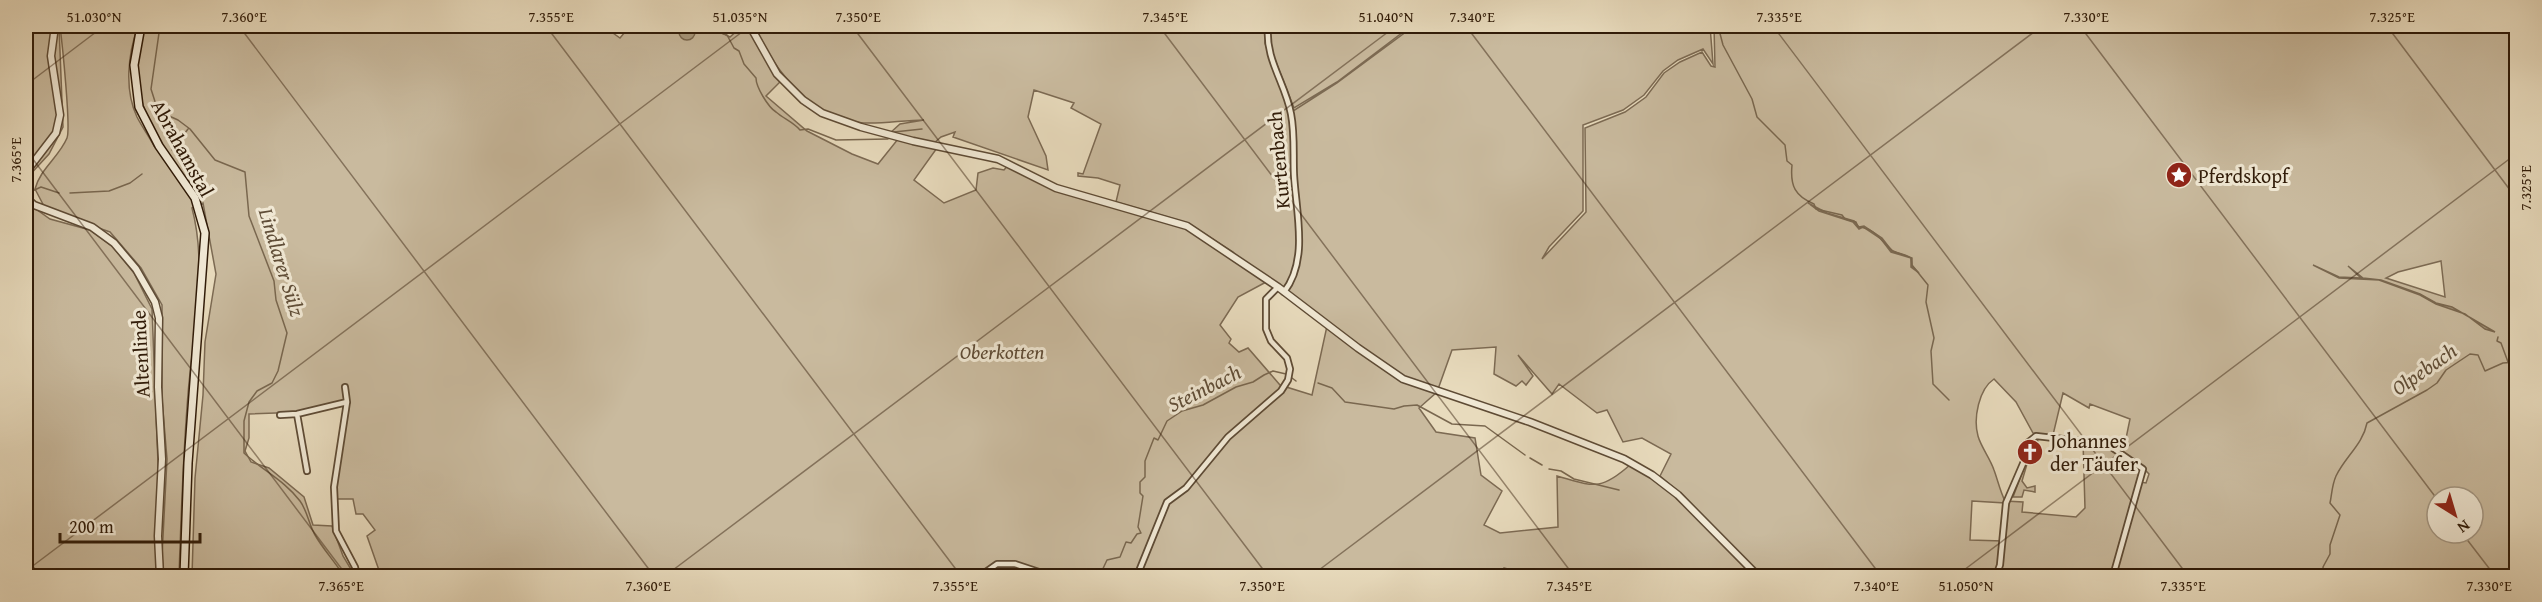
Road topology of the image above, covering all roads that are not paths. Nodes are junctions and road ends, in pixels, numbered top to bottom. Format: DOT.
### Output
graph roads {
  1 [pos="54,26"];
  2 [pos="141,26"];
  3 [pos="750,26"];
  4 [pos="1268,26"];
  5 [pos="26,172"];
  6 [pos="26,198"];
  7 [pos="1278,287"];
  8 [pos="1284,292"];
  9 [pos="345,387"];
  10 [pos="347,402"];
  11 [pos="297,414"];
  12 [pos="280,415"];
  13 [pos="307,471"];
  14 [pos="160,576"];
  15 [pos="184,576"];
  16 [pos="357,576"];
  17 [pos="980,576"];
  18 [pos="1051,576"];
  19 [pos="1137,576"];
  20 [pos="1758,576"];
  21 [pos="1996,576"];
  22 [pos="2113,576"];
  1 -- 5 [label="street"];
  2 -- 15 [label="main road, Abrahamstal"];
  3 -- 7 [label="street"];
  4 -- 8 [label="street, Kurtenbach"];
  6 -- 14 [label="street, Altenlinde"];
  7 -- 8 [label="street"];
  7 -- 19 [label="street"];
  8 -- 20 [label="street"];
  9 -- 10 [label="street"];
  10 -- 11 [label="street"];
  10 -- 16 [label="street"];
  11 -- 12 [label="street"];
  11 -- 13 [label="street"];
  17 -- 18 [label="street"];
  21 -- 22 [label="street"];
}
